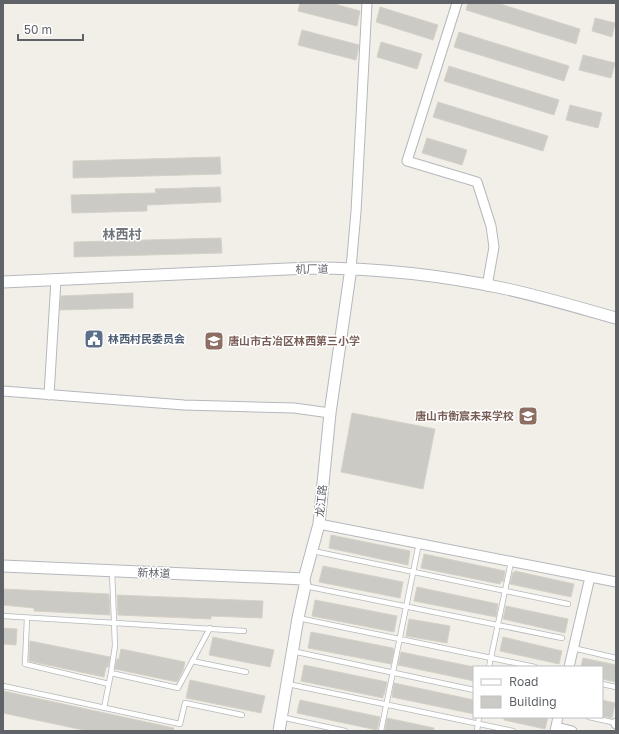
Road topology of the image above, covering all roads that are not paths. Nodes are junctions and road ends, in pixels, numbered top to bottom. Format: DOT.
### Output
graph roads {
  1 [pos="367,3"];
  2 [pos="457,3"];
  3 [pos="350,268"];
  4 [pos="56,280"];
  5 [pos="3,282"];
  6 [pos="487,286"];
  7 [pos="616,318"];
  8 [pos="3,391"];
  9 [pos="49,395"];
  10 [pos="330,413"];
  11 [pos="319,524"];
  12 [pos="419,543"];
  13 [pos="312,551"];
  14 [pos="511,562"];
  15 [pos="3,566"];
  16 [pos="112,571"];
  17 [pos="413,572"];
  18 [pos="590,577"];
  19 [pos="616,582"];
  20 [pos="305,583"];
  21 [pos="505,591"];
  22 [pos="568,604"];
  23 [pos="406,606"];
  24 [pos="3,616"];
  25 [pos="28,618"];
  26 [pos="298,618"];
  27 [pos="114,623"];
  28 [pos="498,625"];
  29 [pos="210,628"];
  30 [pos="244,631"];
  31 [pos="562,638"];
  32 [pos="399,639"];
  33 [pos="573,648"];
  34 [pos="292,651"];
  35 [pos="491,658"];
  36 [pos="616,658"];
  37 [pos="192,661"];
  38 [pos="490,666"];
  39 [pos="530,666"];
  40 [pos="569,666"];
  41 [pos="246,672"];
  42 [pos="393,672"];
  43 [pos="111,673"];
  44 [pos="286,683"];
  45 [pos="108,684"];
  46 [pos="603,684"];
  47 [pos="3,686"];
  48 [pos="616,687"];
  49 [pos="473,690"];
  50 [pos="386,704"];
  51 [pos="104,708"];
  52 [pos="242,715"];
  53 [pos="281,717"];
  54 [pos="479,718"];
  55 [pos="558,718"];
  56 [pos="594,718"];
  57 [pos="616,723"];
  58 [pos="478,724"];
  59 [pos="555,729"];
  60 [pos="279,731"];
  61 [pos="345,731"];
  62 [pos="381,731"];
  63 [pos="477,731"];
  64 [pos="513,731"];
  65 [pos="572,731"];
  1 -- 3 [label="street"];
  2 -- 6 [label="street"];
  3 -- 4 [label="street, 机厂道"];
  3 -- 6 [label="street, 机厂道"];
  3 -- 10 [label="street, 龙江路"];
  4 -- 5 [label="street, 机厂道"];
  4 -- 9 [label="street"];
  6 -- 7 [label="street, 机厂道"];
  8 -- 9 [label="street"];
  9 -- 10 [label="street"];
  10 -- 11 [label="street, 龙江路"];
  11 -- 12 [label="street"];
  11 -- 13 [label="street, 龙江路"];
  12 -- 14 [label="street"];
  12 -- 17 [label="lane"];
  13 -- 17 [label="lane"];
  13 -- 20 [label="street, 龙江路"];
  14 -- 18 [label="street"];
  14 -- 21 [label="lane"];
  15 -- 16 [label="street, 新林道"];
  16 -- 20 [label="street, 新林道"];
  16 -- 27 [label="lane"];
  17 -- 21 [label="lane"];
  17 -- 23 [label="lane"];
  18 -- 19 [label="street"];
  18 -- 33 [label="street"];
  20 -- 23 [label="lane"];
  20 -- 26 [label="street, 龙江路"];
  21 -- 22 [label="lane"];
  21 -- 28 [label="lane"];
  23 -- 28 [label="lane"];
  23 -- 32 [label="lane"];
  24 -- 25 [label="lane"];
  25 -- 27 [label="lane"];
  25 -- 45 [label="lane"];
  26 -- 32 [label="lane"];
  26 -- 34 [label="street, 龙江路"];
  27 -- 29 [label="lane"];
  27 -- 43 [label="lane"];
  28 -- 31 [label="lane"];
  28 -- 35 [label="lane"];
  29 -- 30 [label="lane"];
  29 -- 37 [label="lane"];
  32 -- 35 [label="lane"];
  32 -- 42 [label="lane"];
  33 -- 36 [label="lane"];
  33 -- 40 [label="street"];
  34 -- 42 [label="lane"];
  34 -- 44 [label="street, 龙江路"];
  35 -- 38 [label="lane"];
  35 -- 39 [label="lane"];
  37 -- 41 [label="lane"];
  37 -- 43 [label="lane"];
  42 -- 49 [label="lane"];
  42 -- 50 [label="lane"];
  43 -- 45 [label="lane"];
  44 -- 50 [label="lane"];
  44 -- 53 [label="street, 龙江路"];
  45 -- 51 [label="lane"];
  46 -- 48 [label="lane"];
  47 -- 51 [label="lane"];
  50 -- 58 [label="lane"];
  50 -- 62 [label="lane"];
  51 -- 52 [label="lane"];
  53 -- 60 [label="street, 龙江路"];
  53 -- 61 [label="lane"];
  54 -- 58 [label="lane"];
  55 -- 59 [label="street"];
  56 -- 57 [label="lane"];
  58 -- 63 [label="lane"];
  58 -- 64 [label="lane"];
  59 -- 65 [label="street"];
}
